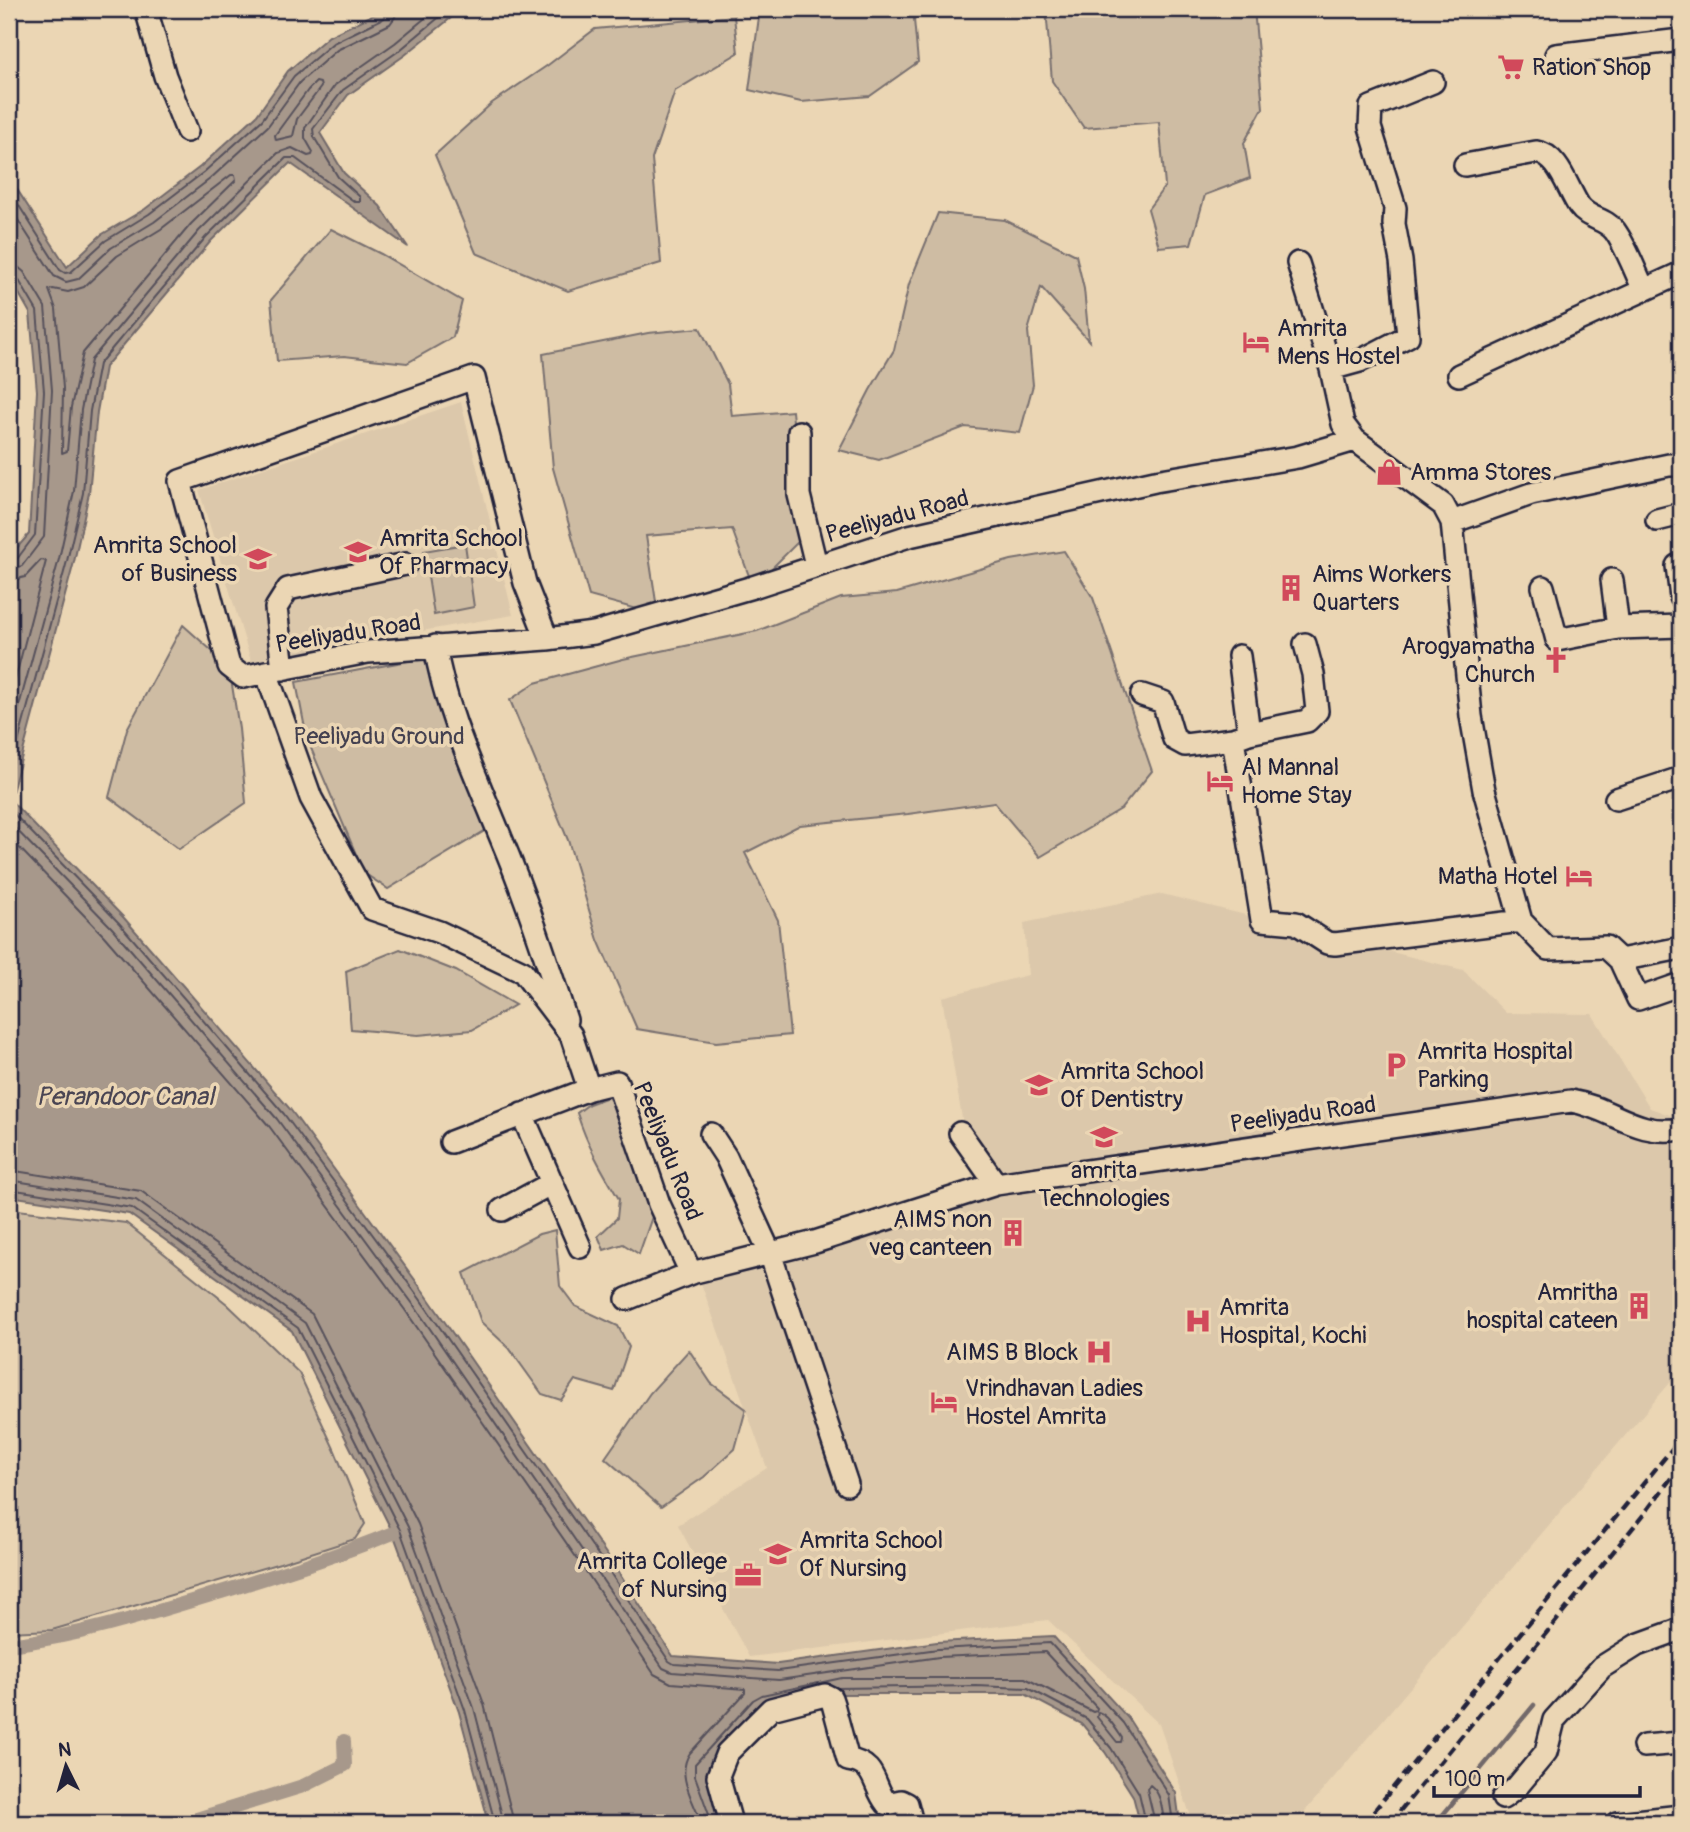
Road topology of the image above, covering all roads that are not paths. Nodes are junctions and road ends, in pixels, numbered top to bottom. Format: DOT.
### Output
graph roads {
  1 [pos="146,9"];
  2 [pos="1681,40"];
  3 [pos="1556,55"];
  4 [pos="1433,82"];
  5 [pos="187,131"];
  6 [pos="1465,165"];
  7 [pos="1298,263"];
  8 [pos="1681,273"];
  9 [pos="1644,290"];
  10 [pos="1331,369"];
  11 [pos="1459,375"];
  12 [pos="799,432"];
  13 [pos="1355,440"];
  14 [pos="1681,466"];
  15 [pos="1681,514"];
  16 [pos="1657,520"];
  17 [pos="1451,522"];
  18 [pos="406,564"];
  19 [pos="816,565"];
  20 [pos="1677,566"];
  21 [pos="1612,580"];
  22 [pos="1543,587"];
  23 [pos="1681,597"];
  24 [pos="1681,626"];
  25 [pos="1618,628"];
  26 [pos="547,639"];
  27 [pos="1305,644"];
  28 [pos="435,646"];
  29 [pos="1239,656"];
  30 [pos="275,670"];
  31 [pos="1142,695"];
  32 [pos="1241,736"];
  33 [pos="1681,778"];
  34 [pos="1616,799"];
  35 [pos="1521,921"];
  36 [pos="1681,948"];
  37 [pos="1620,960"];
  38 [pos="1681,984"];
  39 [pos="571,1035"];
  40 [pos="589,1089"];
  41 [pos="522,1114"];
  42 [pos="1681,1129"];
  43 [pos="960,1133"];
  44 [pos="711,1134"];
  45 [pos="452,1142"];
  46 [pos="552,1183"];
  47 [pos="996,1184"];
  48 [pos="502,1209"];
  49 [pos="580,1247"];
  50 [pos="770,1253"];
  51 [pos="691,1273"];
  52 [pos="626,1299"];
  53 [pos="847,1484"];
  54 [pos="1681,1629"];
  55 [pos="1681,1743"];
  56 [pos="1644,1746"];
  57 [pos="1503,1798"];
  58 [pos="1681,1816"];
  59 [pos="731,1823"];
  60 [pos="912,1823"];
  61 [pos="1617,1823"];
  1 -- 5 [label="street"];
  2 -- 3 [label="street"];
  4 -- 10 [label="street"];
  6 -- 9 [label="street"];
  7 -- 10 [label="street"];
  8 -- 9 [label="street"];
  9 -- 11 [label="street"];
  10 -- 13 [label="street"];
  12 -- 19 [label="street"];
  13 -- 17 [label="street"];
  13 -- 19 [label="street, Peeliyadu Road"];
  14 -- 17 [label="street"];
  15 -- 16 [label="street"];
  17 -- 35 [label="street"];
  18 -- 30 [label="street"];
  19 -- 26 [label="street, Peeliyadu Road"];
  20 -- 23 [label="street"];
  21 -- 25 [label="street"];
  22 -- 25 [label="street"];
  24 -- 25 [label="street"];
  26 -- 28 [label="street, Peeliyadu Road"];
  26 -- 30 [label="street"];
  27 -- 32 [label="street"];
  28 -- 30 [label="street, Peeliyadu Road"];
  28 -- 39 [label="street"];
  29 -- 32 [label="street"];
  30 -- 39 [label="street, Peeliyadu Road"];
  31 -- 32 [label="street"];
  32 -- 35 [label="street"];
  33 -- 34 [label="street"];
  35 -- 37 [label="street"];
  36 -- 37 [label="street"];
  37 -- 38 [label="street"];
  39 -- 40 [label="street, Peeliyadu Road"];
  40 -- 41 [label="street"];
  40 -- 51 [label="street, Peeliyadu Road"];
  41 -- 45 [label="street"];
  41 -- 46 [label="street"];
  42 -- 47 [label="street, Peeliyadu Road"];
  43 -- 47 [label="street"];
  44 -- 50 [label="street"];
  46 -- 48 [label="street"];
  46 -- 49 [label="street"];
  47 -- 50 [label="street, Peeliyadu Road"];
  50 -- 51 [label="street, Peeliyadu Road"];
  50 -- 53 [label="street"];
  51 -- 52 [label="street"];
  54 -- 57 [label="street"];
  55 -- 56 [label="street"];
  58 -- 61 [label="street"];
  59 -- 60 [label="street"];
}
